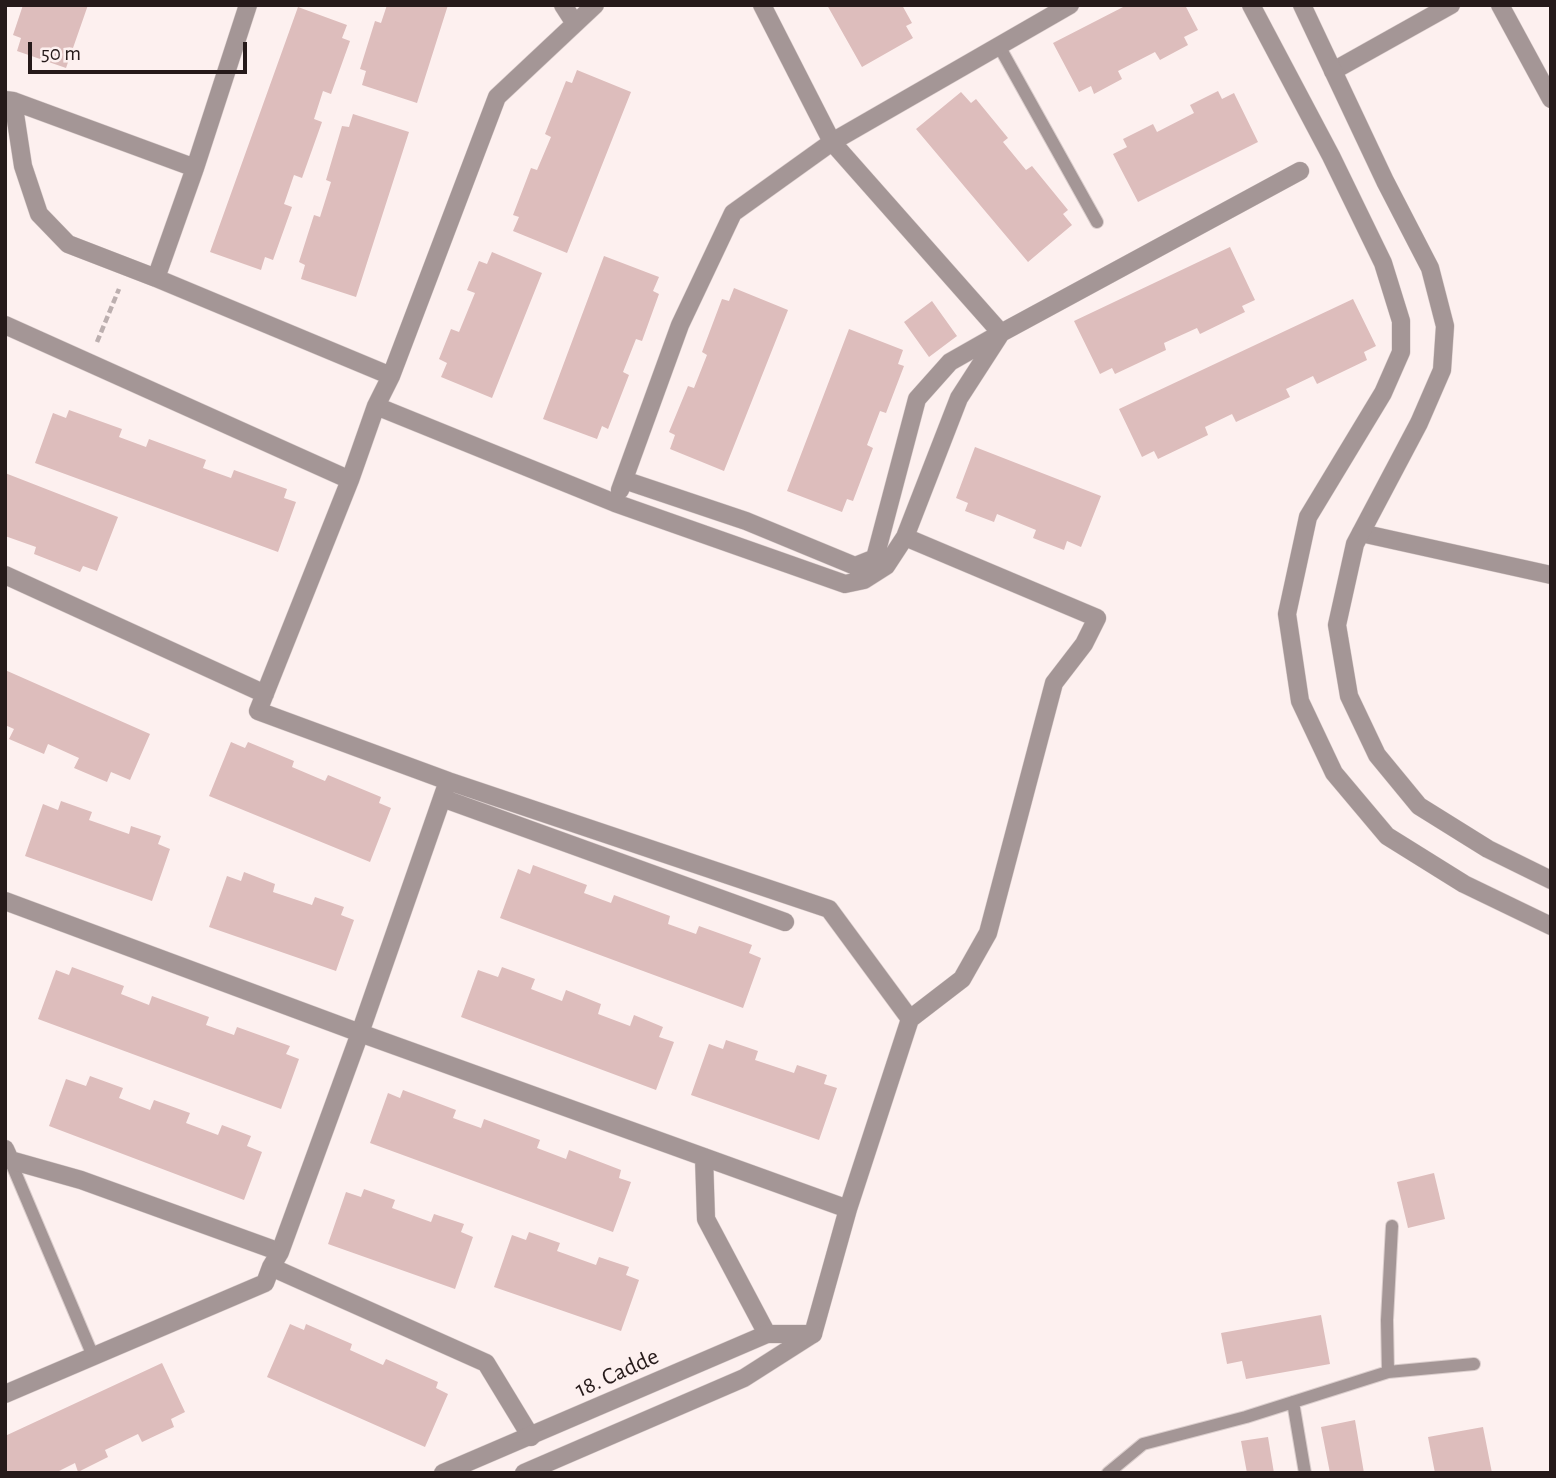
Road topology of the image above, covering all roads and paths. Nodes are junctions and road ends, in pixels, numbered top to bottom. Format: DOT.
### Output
graph roads {
  1 [pos="248,5"];
  2 [pos="563,5"];
  3 [pos="595,5"];
  4 [pos="762,5"];
  5 [pos="1070,5"];
  6 [pos="1251,5"];
  7 [pos="1302,5"];
  8 [pos="1451,5"];
  9 [pos="1500,5"];
  10 [pos="574,22"];
  11 [pos="999,46"];
  12 [pos="1333,71"];
  13 [pos="1551,99"];
  14 [pos="9,100"];
  15 [pos="832,142"];
  16 [pos="195,168"];
  17 [pos="1300,171"];
  18 [pos="1097,222"];
  19 [pos="127,267"];
  20 [pos="156,278"];
  21 [pos="5,325"];
  22 [pos="1001,333"];
  23 [pos="89,363"];
  24 [pos="391,376"];
  25 [pos="376,406"];
  26 [pos="350,480"];
  27 [pos="624,480"];
  28 [pos="615,503"];
  29 [pos="1361,533"];
  30 [pos="905,537"];
  31 [pos="5,575"];
  32 [pos="1551,575"];
  33 [pos="265,694"];
  34 [pos="445,790"];
  35 [pos="1551,880"];
  36 [pos="5,901"];
  37 [pos="785,922"];
  38 [pos="1551,926"];
  39 [pos="910,1019"];
  40 [pos="360,1033"];
  41 [pos="7,1154"];
  42 [pos="704,1157"];
  43 [pos="848,1209"];
  44 [pos="1392,1226"];
  45 [pos="276,1259"];
  46 [pos="767,1334"];
  47 [pos="813,1334"];
  48 [pos="93,1356"];
  49 [pos="1474,1364"];
  50 [pos="1388,1372"];
  51 [pos="5,1394"];
  52 [pos="1293,1402"];
  53 [pos="531,1437"];
  54 [pos="443,1473"];
  55 [pos="524,1473"];
  56 [pos="1108,1473"];
  57 [pos="1305,1473"];
  1 -- 16 [label="street"];
  2 -- 10 [label="street"];
  3 -- 10 [label="street"];
  4 -- 15 [label="street"];
  5 -- 11 [label="street"];
  6 -- 38 [label="street"];
  7 -- 12 [label="street"];
  8 -- 12 [label="street"];
  9 -- 13 [label="street"];
  10 -- 24 [label="street"];
  11 -- 15 [label="street"];
  11 -- 18 [label="lane"];
  12 -- 29 [label="street"];
  14 -- 16 [label="street"];
  14 -- 19 [label="street"];
  15 -- 22 [label="street"];
  15 -- 27 [label="street"];
  16 -- 20 [label="street"];
  17 -- 22 [label="street"];
  19 -- 20 [label="street"];
  19 -- 23 [label="path"];
  20 -- 24 [label="street"];
  21 -- 23 [label="street"];
  22 -- 27 [label="street"];
  22 -- 30 [label="street"];
  23 -- 26 [label="street"];
  24 -- 25 [label="street"];
  25 -- 26 [label="street"];
  25 -- 28 [label="street"];
  26 -- 33 [label="street"];
  27 -- 28 [label="street"];
  28 -- 30 [label="street"];
  29 -- 32 [label="street"];
  29 -- 35 [label="street"];
  30 -- 39 [label="street"];
  31 -- 33 [label="street"];
  33 -- 34 [label="street"];
  34 -- 37 [label="street"];
  34 -- 39 [label="street"];
  34 -- 40 [label="street"];
  36 -- 40 [label="street"];
  39 -- 43 [label="street"];
  40 -- 42 [label="street"];
  40 -- 45 [label="street"];
  41 -- 45 [label="street"];
  41 -- 48 [label="lane"];
  42 -- 43 [label="street"];
  42 -- 46 [label="street"];
  43 -- 47 [label="street"];
  44 -- 50 [label="lane"];
  45 -- 48 [label="street"];
  45 -- 53 [label="street"];
  46 -- 47 [label="street, 18. Cadde"];
  46 -- 53 [label="street, 18. Cadde"];
  47 -- 55 [label="street"];
  48 -- 51 [label="street"];
  49 -- 50 [label="lane"];
  50 -- 52 [label="lane"];
  52 -- 56 [label="lane"];
  52 -- 57 [label="lane"];
  53 -- 54 [label="street, 18. Cadde"];
}
